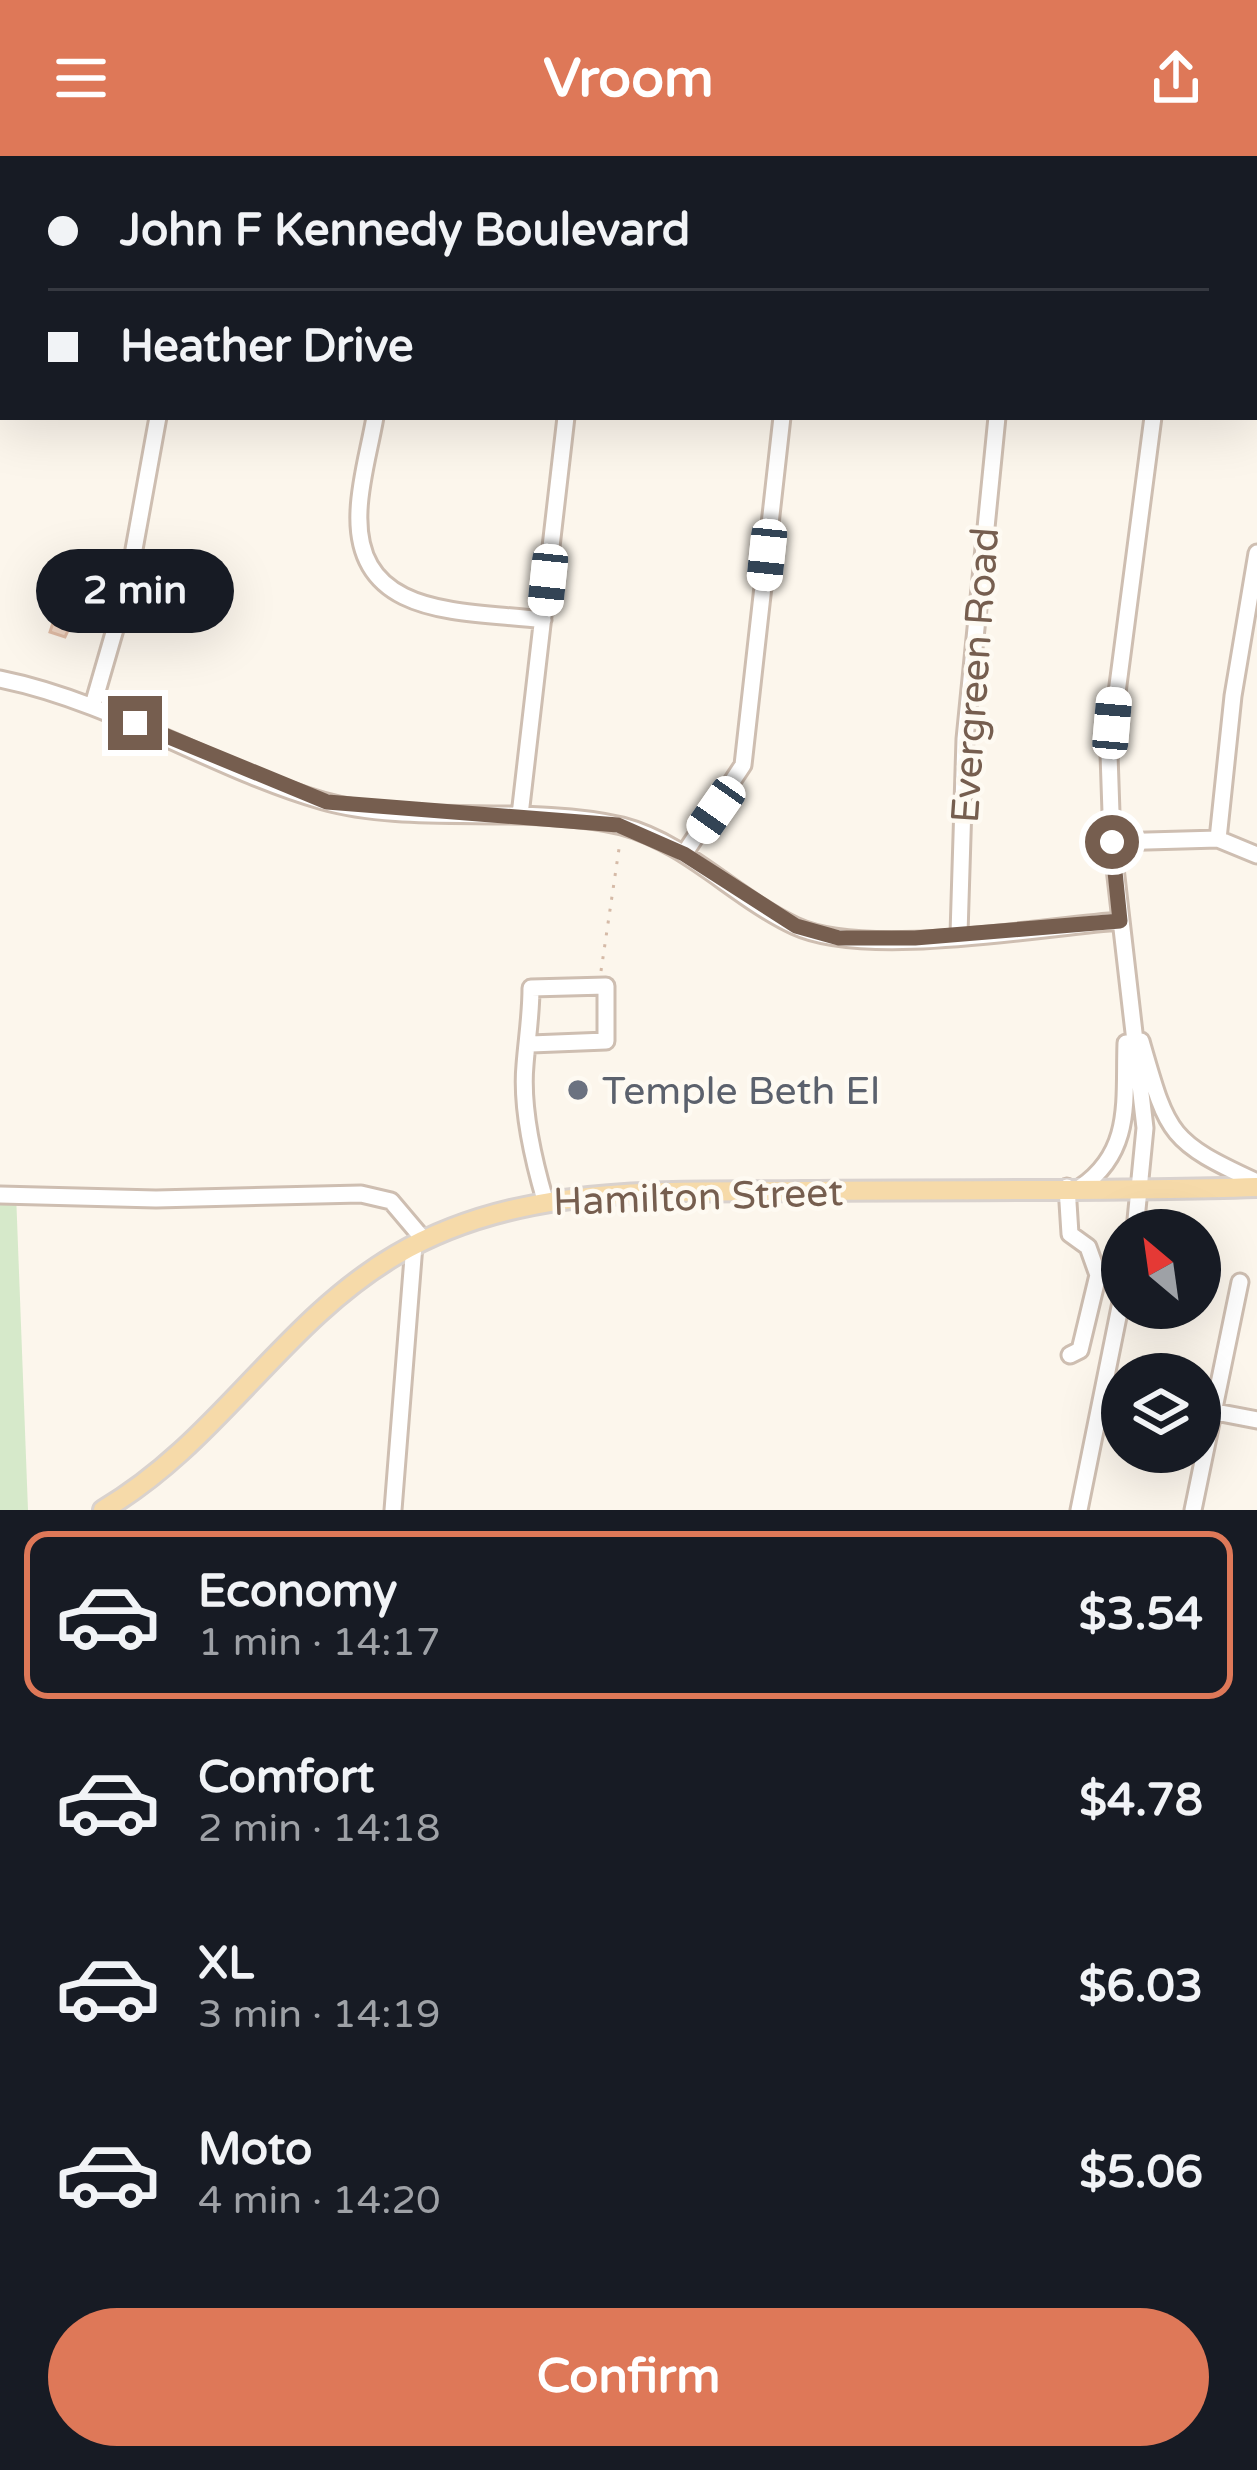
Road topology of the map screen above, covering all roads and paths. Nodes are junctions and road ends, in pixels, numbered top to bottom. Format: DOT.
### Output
graph roads {
  1 [pos="157,420"];
  2 [pos="374,420"];
  3 [pos="566,420"];
  4 [pos="782,420"];
  5 [pos="997,420"];
  6 [pos="1153,420"];
  7 [pos="1257,555"];
  8 [pos="543,620"];
  9 [pos="0,679"];
  10 [pos="93,705"];
  11 [pos="520,815"];
  12 [pos="1218,839"];
  13 [pos="620,842"];
  14 [pos="1112,842"];
  15 [pos="684,854"];
  16 [pos="1257,855"];
  17 [pos="1120,921"];
  18 [pos="959,934"];
  19 [pos="599,984"];
  20 [pos="1127,992"];
  21 [pos="531,1044"];
  22 [pos="1257,1184"];
  23 [pos="1074,1187"];
  24 [pos="1142,1191"];
  25 [pos="0,1195"];
  26 [pos="545,1200"];
  27 [pos="1139,1209"];
  28 [pos="419,1243"];
  29 [pos="1098,1276"];
  30 [pos="1101,1277"];
  31 [pos="1240,1282"];
  32 [pos="1070,1355"];
  33 [pos="1221,1356"];
  34 [pos="1101,1404"];
  35 [pos="1221,1413"];
  36 [pos="1257,1420"];
  37 [pos="1198,1473"];
  38 [pos="103,1510"];
  39 [pos="393,1510"];
  40 [pos="1079,1510"];
  41 [pos="1193,1510"];
  1 -- 10 [label="street"];
  2 -- 8 [label="street"];
  3 -- 8 [label="street"];
  4 -- 15 [label="street"];
  5 -- 18 [label="street, Evergreen Road"];
  6 -- 14 [label="street"];
  7 -- 12 [label="street"];
  8 -- 11 [label="street"];
  9 -- 10 [label="street"];
  10 -- 11 [label="street"];
  11 -- 15 [label="street"];
  12 -- 14 [label="street"];
  12 -- 16 [label="street"];
  13 -- 19 [label="path"];
  14 -- 17 [label="street"];
  15 -- 18 [label="street"];
  17 -- 18 [label="street"];
  17 -- 20 [label="street"];
  19 -- 21 [label="street"];
  19 -- 21 [label="street"];
  20 -- 22 [label="street"];
  20 -- 23 [label="street"];
  20 -- 24 [label="street"];
  21 -- 26 [label="street"];
  22 -- 24 [label="main road, Hamilton Street"];
  23 -- 24 [label="main road, Hamilton Street"];
  23 -- 26 [label="main road, Hamilton Street"];
  23 -- 29 [label="street"];
  24 -- 27 [label="street"];
  25 -- 28 [label="street"];
  26 -- 28 [label="main road, Hamilton Street"];
  28 -- 38 [label="main road, Hamilton Street"];
  28 -- 39 [label="street"];
  29 -- 30 [label="street"];
  29 -- 32 [label="street"];
  31 -- 33 [label="street"];
  34 -- 40 [label="street"];
  35 -- 36 [label="street"];
  37 -- 41 [label="street"];
}
